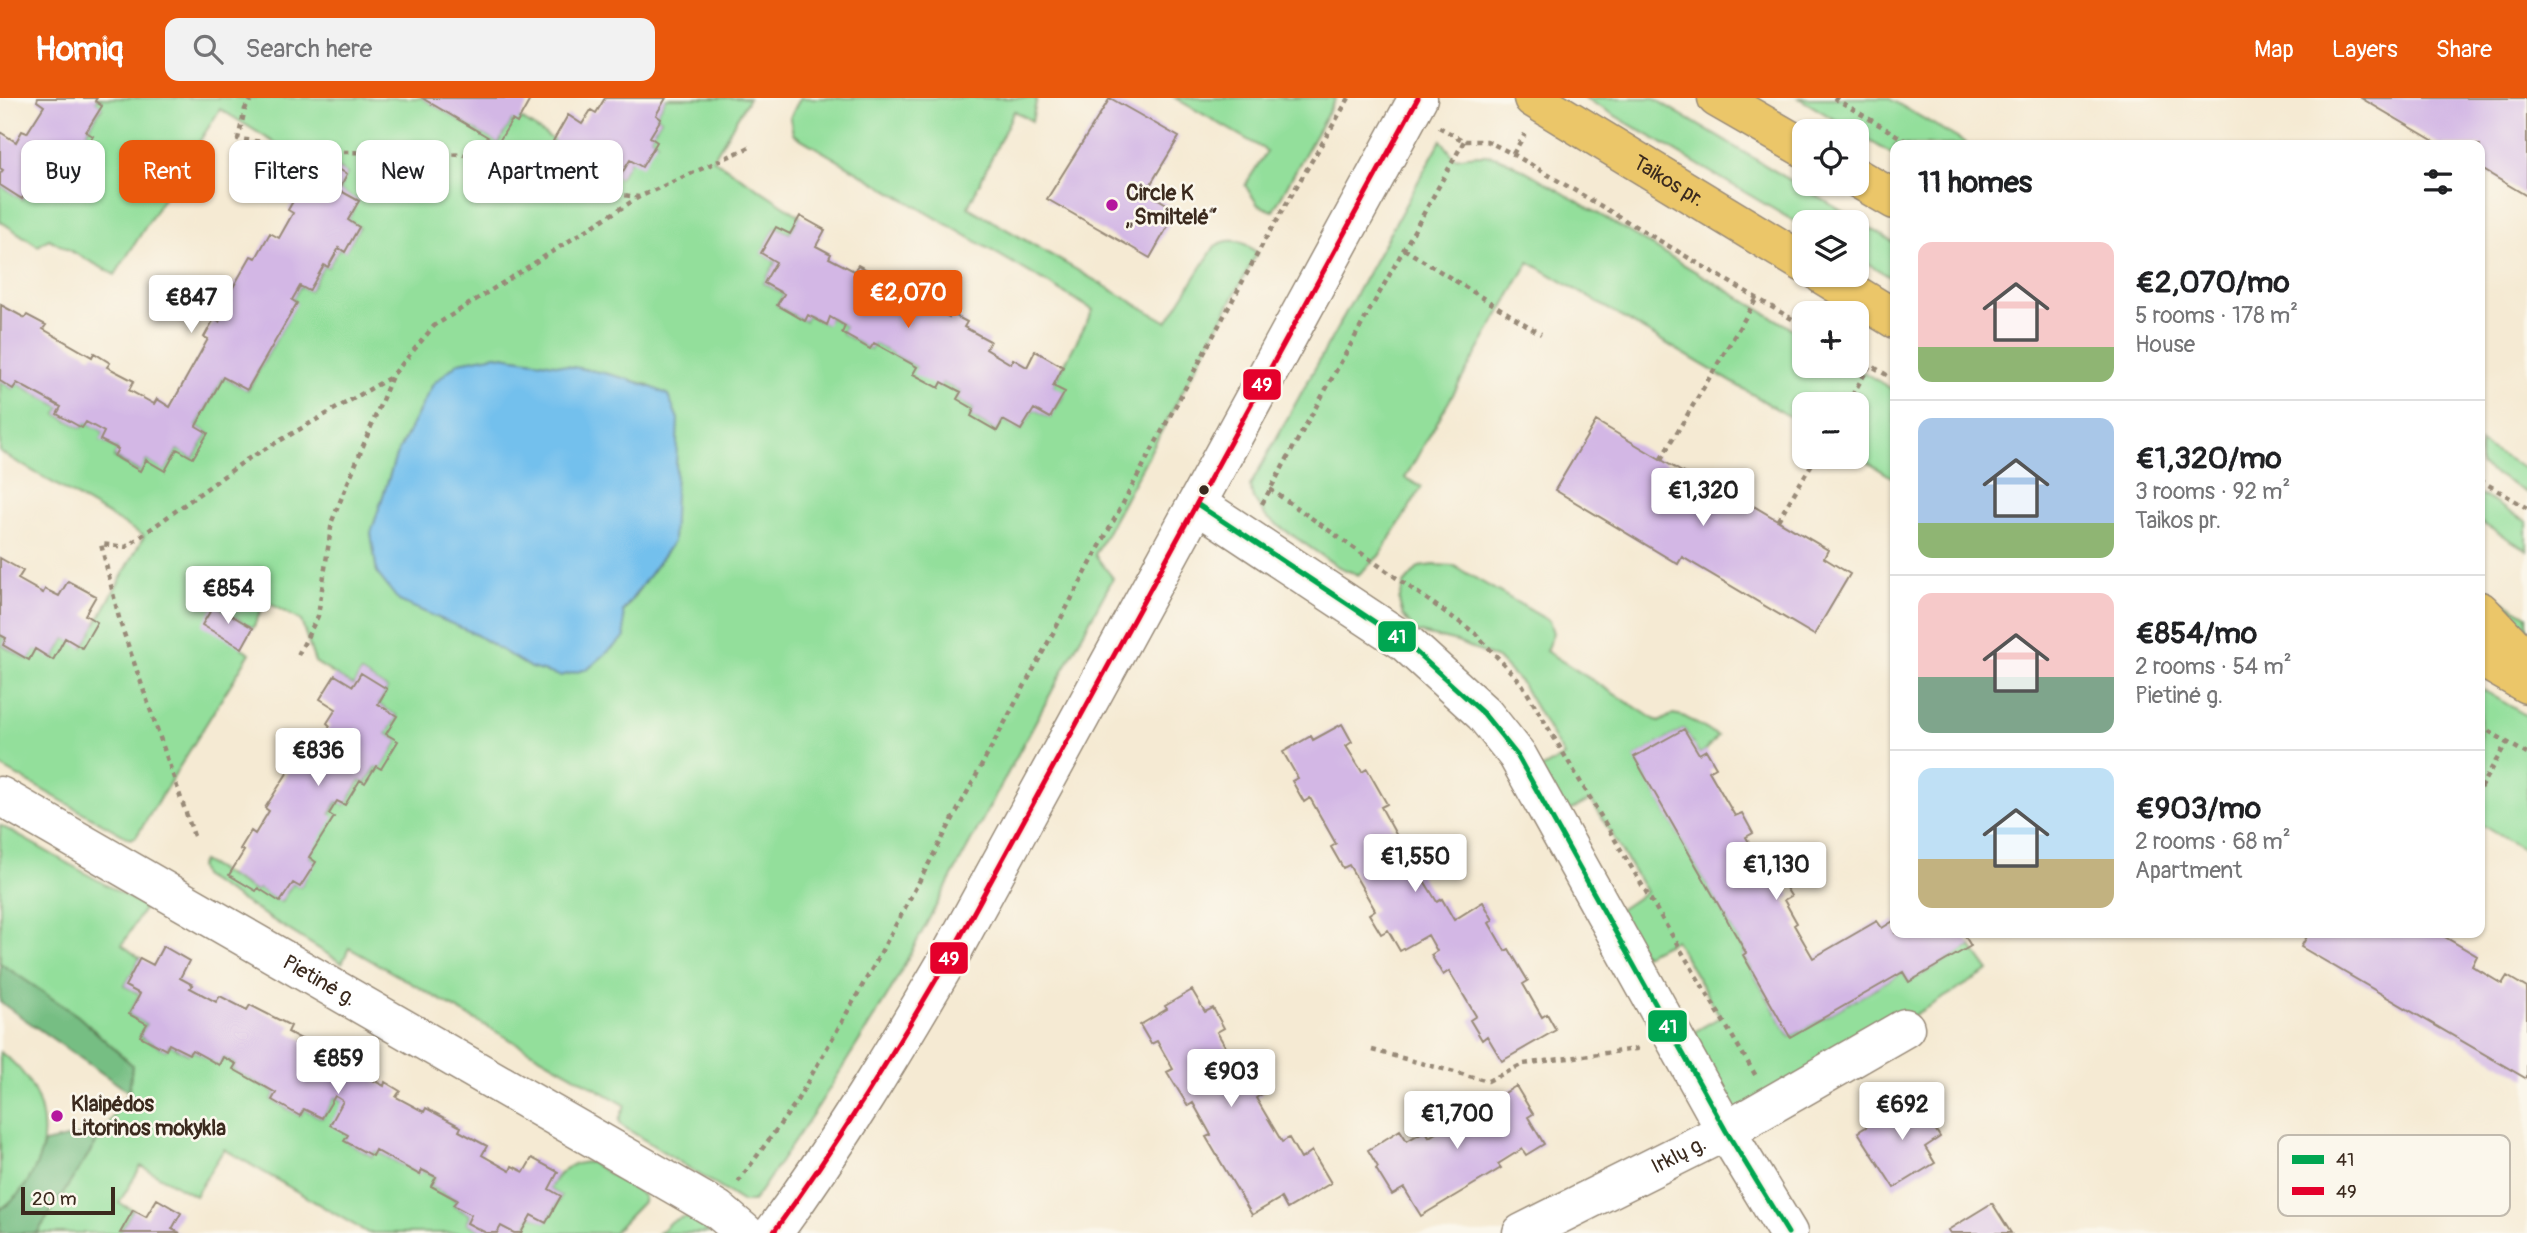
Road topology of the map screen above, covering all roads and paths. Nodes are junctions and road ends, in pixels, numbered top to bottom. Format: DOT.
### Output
graph roads {
  1 [pos="252,98"];
  2 [pos="1349,98"];
  3 [pos="1533,98"];
  4 [pos="1717,98"];
  5 [pos="1834,98"];
  6 [pos="1414,105"];
  7 [pos="1905,140"];
  8 [pos="1464,141"];
  9 [pos="1792,141"];
  10 [pos="750,147"];
  11 [pos="1869,185"];
  12 [pos="639,197"];
  13 [pos="1890,197"];
  14 [pos="1404,249"];
  15 [pos="1792,256"];
  16 [pos="1843,287"];
  17 [pos="1757,298"];
  18 [pos="1890,316"];
  19 [pos="1792,319"];
  20 [pos="1541,334"];
  21 [pos="1870,365"];
  22 [pos="392,376"];
  23 [pos="1890,377"];
  24 [pos="1854,392"];
  25 [pos="1661,459"];
  26 [pos="1809,469"];
  27 [pos="2485,483"];
  28 [pos="1197,504"];
  29 [pos="2527,508"];
  30 [pos="1778,520"];
  31 [pos="1245,534"];
  32 [pos="2485,616"];
  33 [pos="298,655"];
  34 [pos="2485,660"];
  35 [pos="2527,661"];
  36 [pos="2527,684"];
  37 [pos="2485,729"];
  38 [pos="2507,742"];
  39 [pos="2527,754"];
  40 [pos="2485,779"];
  41 [pos="0,796"];
  42 [pos="194,836"];
  43 [pos="1905,1028"];
  44 [pos="1671,1031"];
  45 [pos="1372,1050"];
  46 [pos="1726,1131"];
  47 [pos="731,1222"];
  48 [pos="773,1233"];
  49 [pos="1522,1233"];
  50 [pos="1788,1233"];
  1 -- 12 [label="path"];
  2 -- 47 [label="path"];
  3 -- 15 [label="main road, Taikos pr."];
  4 -- 9 [label="main road"];
  5 -- 7 [label="path"];
  6 -- 8 [label="path"];
  6 -- 28 [label="street"];
  8 -- 14 [label="path"];
  8 -- 17 [label="path"];
  10 -- 12 [label="path"];
  11 -- 13 [label="main road"];
  12 -- 22 [label="path"];
  14 -- 20 [label="path"];
  14 -- 31 [label="path"];
  16 -- 18 [label="main road"];
  17 -- 19 [label="path"];
  17 -- 25 [label="path"];
  21 -- 23 [label="path"];
  21 -- 24 [label="path"];
  22 -- 33 [label="path"];
  22 -- 42 [label="path"];
  26 -- 30 [label="path"];
  27 -- 29 [label="path"];
  28 -- 31 [label="street"];
  28 -- 48 [label="street"];
  31 -- 44 [label="street"];
  32 -- 35 [label="main road"];
  34 -- 36 [label="main road"];
  37 -- 38 [label="path"];
  38 -- 39 [label="path"];
  38 -- 40 [label="path"];
  41 -- 47 [label="street, Pietinė g."];
  43 -- 46 [label="street, Irklų g."];
  44 -- 45 [label="path"];
  44 -- 46 [label="street"];
  46 -- 49 [label="street, Irklų g."];
  46 -- 50 [label="street"];
}
